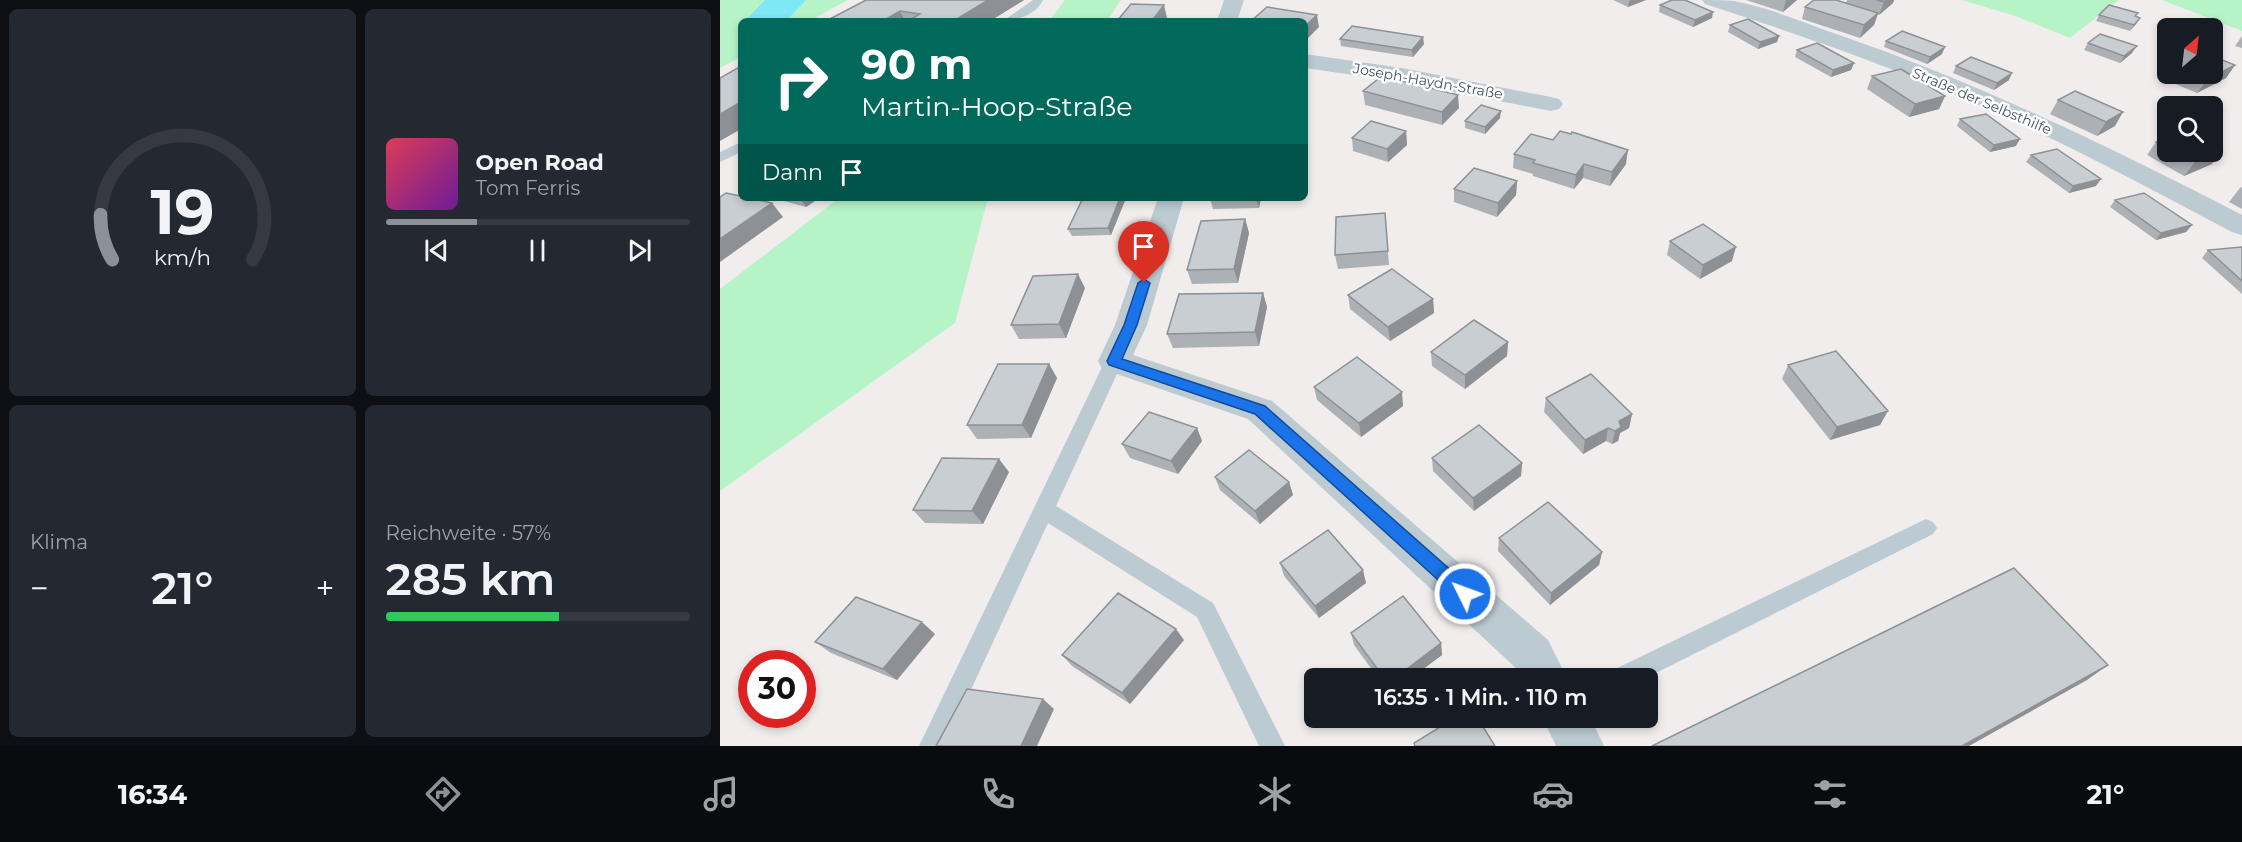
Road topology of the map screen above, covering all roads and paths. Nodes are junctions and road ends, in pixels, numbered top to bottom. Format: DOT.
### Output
graph roads {
  1 [pos="1038,0"];
  2 [pos="1234,0"];
  3 [pos="1712,0"];
  4 [pos="1014,18"];
  5 [pos="1228,18"];
  6 [pos="1308,61"];
  7 [pos="1551,104"];
  8 [pos="738,148"];
  9 [pos="720,158"];
  10 [pos="1170,201"];
  11 [pos="2242,226"];
  12 [pos="1114,361"];
  13 [pos="1044,509"];
  14 [pos="1926,528"];
  15 [pos="1540,668"];
  16 [pos="1641,668"];
  17 [pos="1571,728"];
  18 [pos="932,746"];
  19 [pos="1272,746"];
  20 [pos="1581,746"];
  1 -- 4 [label="lane"];
  2 -- 5 [label="street"];
  3 -- 11 [label="street, Straße der Selbsthilfe"];
  6 -- 7 [label="street, Joseph-Haydn-Straße"];
  8 -- 9 [label="lane"];
  10 -- 12 [label="street"];
  12 -- 13 [label="lane"];
  12 -- 15 [label="street"];
  13 -- 18 [label="lane"];
  13 -- 19 [label="lane"];
  14 -- 16 [label="lane"];
  17 -- 20 [label="street"];
}
